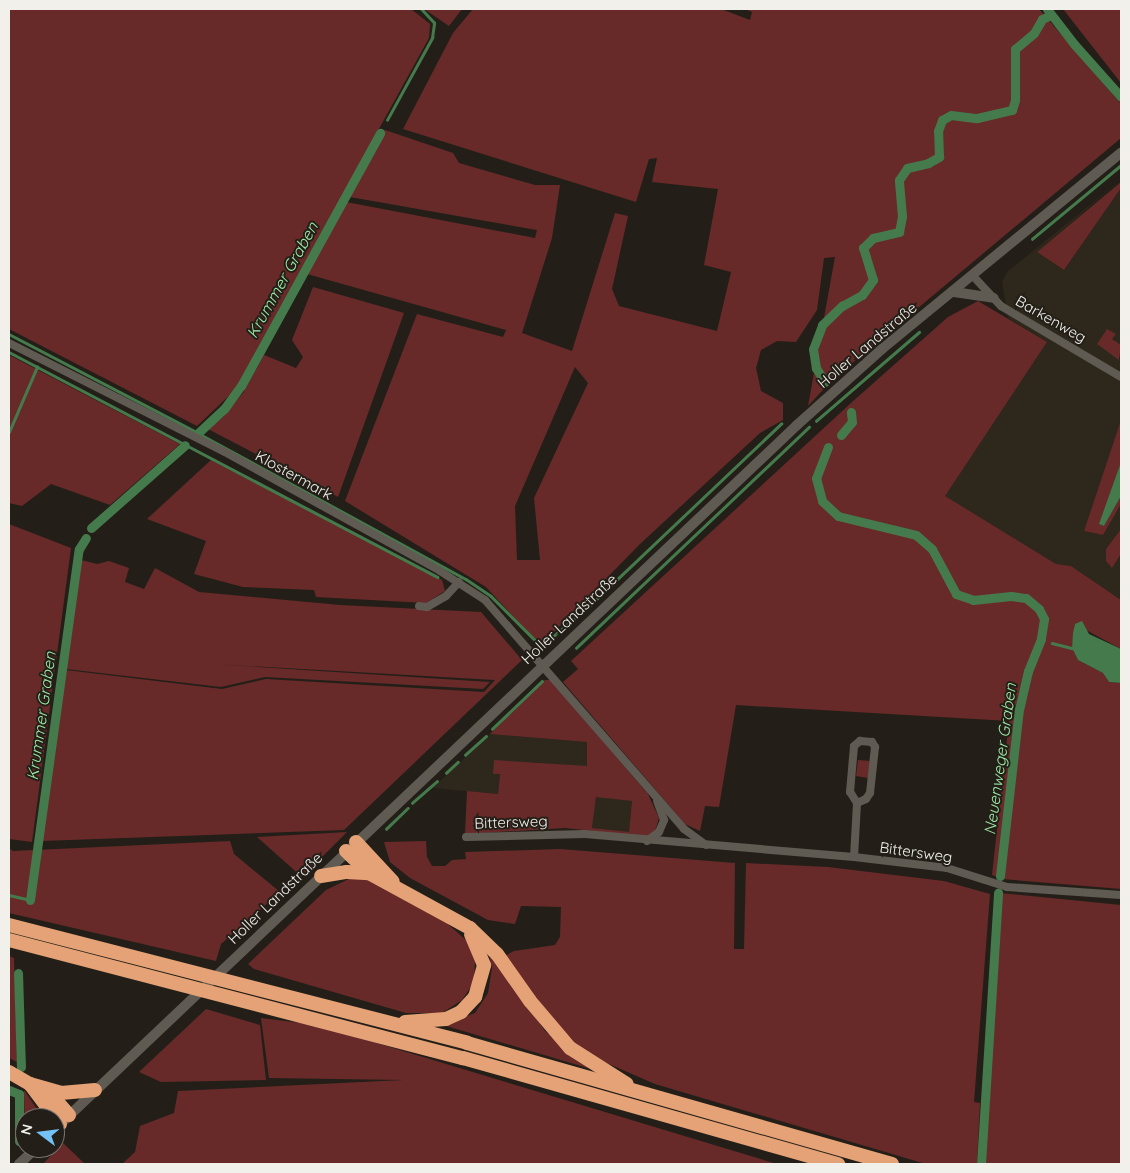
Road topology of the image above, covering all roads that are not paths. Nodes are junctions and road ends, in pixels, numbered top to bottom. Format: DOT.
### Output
graph roads {
  1 [pos="1121,153"];
  2 [pos="973,276"];
  3 [pos="954,292"];
  4 [pos="994,298"];
  5 [pos="9,343"];
  6 [pos="1121,377"];
  7 [pos="459,582"];
  8 [pos="419,606"];
  9 [pos="543,664"];
  10 [pos="656,798"];
  11 [pos="857,803"];
  12 [pos="466,837"];
  13 [pos="647,841"];
  14 [pos="706,846"];
  15 [pos="351,847"];
  16 [pos="854,857"];
  17 [pos="369,873"];
  18 [pos="321,876"];
  19 [pos="397,886"];
  20 [pos="1121,895"];
  21 [pos="459,921"];
  22 [pos="9,925"];
  23 [pos="13,943"];
  24 [pos="394,1024"];
  25 [pos="9,1072"];
  26 [pos="30,1084"];
  27 [pos="633,1089"];
  28 [pos="46,1090"];
  29 [pos="95,1090"];
  30 [pos="50,1108"];
  31 [pos="54,1108"];
  32 [pos="65,1118"];
  33 [pos="838,1164"];
  34 [pos="892,1164"];
  1 -- 2 [label="main road, Holler Landstraße"];
  2 -- 3 [label="main road, Holler Landstraße"];
  2 -- 4 [label="street, Barkenweg"];
  3 -- 4 [label="main road"];
  3 -- 9 [label="main road, Holler Landstraße"];
  4 -- 6 [label="street, Barkenweg"];
  5 -- 7 [label="street, Klostermark"];
  7 -- 8 [label="street"];
  7 -- 9 [label="street, Klostermark"];
  9 -- 10 [label="street"];
  9 -- 15 [label="main road, Holler Landstraße"];
  10 -- 13 [label="street"];
  10 -- 14 [label="street"];
  11 -- 11 [label="street"];
  11 -- 16 [label="street"];
  12 -- 13 [label="street, Bittersweg"];
  13 -- 14 [label="street, Bittersweg"];
  14 -- 16 [label="street, Bittersweg"];
  15 -- 17 [label="highway"];
  15 -- 18 [label="main road, Holler Landstraße"];
  15 -- 19 [label="highway"];
  16 -- 20 [label="street, Bittersweg"];
  17 -- 18 [label="highway"];
  17 -- 19 [label="highway"];
  18 -- 29 [label="main road, Holler Landstraße"];
  19 -- 21 [label="highway"];
  21 -- 24 [label="highway"];
  21 -- 27 [label="highway"];
  22 -- 24 [label="highway"];
  23 -- 33 [label="highway"];
  24 -- 27 [label="highway"];
  25 -- 26 [label="highway"];
  26 -- 28 [label="highway"];
  26 -- 30 [label="highway"];
  27 -- 34 [label="highway"];
  28 -- 29 [label="highway"];
  28 -- 31 [label="highway"];
  29 -- 32 [label="main road, Holler Landstraße"];
}
